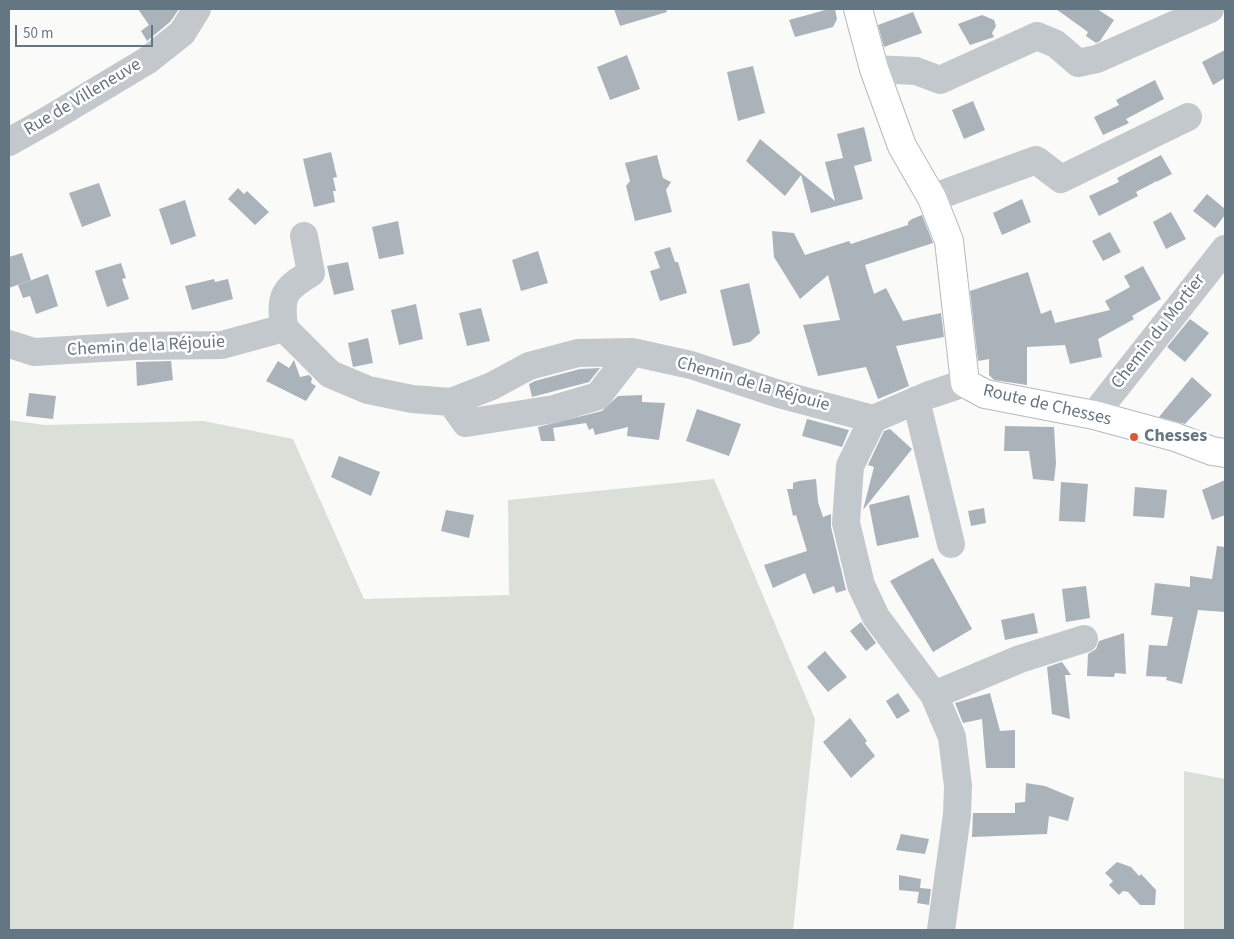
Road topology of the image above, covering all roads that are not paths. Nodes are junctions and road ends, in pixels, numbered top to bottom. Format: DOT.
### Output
graph roads {
  1 [pos="196,9"];
  2 [pos="858,9"];
  3 [pos="1210,9"];
  4 [pos="874,69"];
  5 [pos="1188,117"];
  6 [pos="9,142"];
  7 [pos="932,198"];
  8 [pos="304,236"];
  9 [pos="1225,249"];
  10 [pos="284,328"];
  11 [pos="9,344"];
  12 [pos="632,352"];
  13 [pos="965,383"];
  14 [pos="916,400"];
  15 [pos="451,402"];
  16 [pos="1094,415"];
  17 [pos="873,419"];
  18 [pos="1225,452"];
  19 [pos="951,544"];
  20 [pos="1084,639"];
  21 [pos="934,695"];
  22 [pos="941,930"];
  1 -- 6 [label="street, Rue de Villeneuve"];
  2 -- 4 [label="main road, Route de Chesses"];
  3 -- 4 [label="street"];
  4 -- 7 [label="main road, Route de Chesses"];
  5 -- 7 [label="street"];
  7 -- 13 [label="main road, Route de Chesses"];
  8 -- 10 [label="street"];
  9 -- 16 [label="street, Chemin du Mortier"];
  10 -- 11 [label="street, Chemin de la Réjouie"];
  10 -- 15 [label="street, Chemin de la Réjouie"];
  12 -- 15 [label="street, Chemin de la Réjouie"];
  12 -- 15 [label="street"];
  12 -- 17 [label="street, Chemin de la Réjouie"];
  13 -- 14 [label="street"];
  13 -- 16 [label="main road, Route de Chesses"];
  14 -- 17 [label="street"];
  14 -- 19 [label="street"];
  16 -- 18 [label="main road, Route de Chesses"];
  17 -- 21 [label="street"];
  20 -- 21 [label="street"];
  21 -- 22 [label="street"];
}
